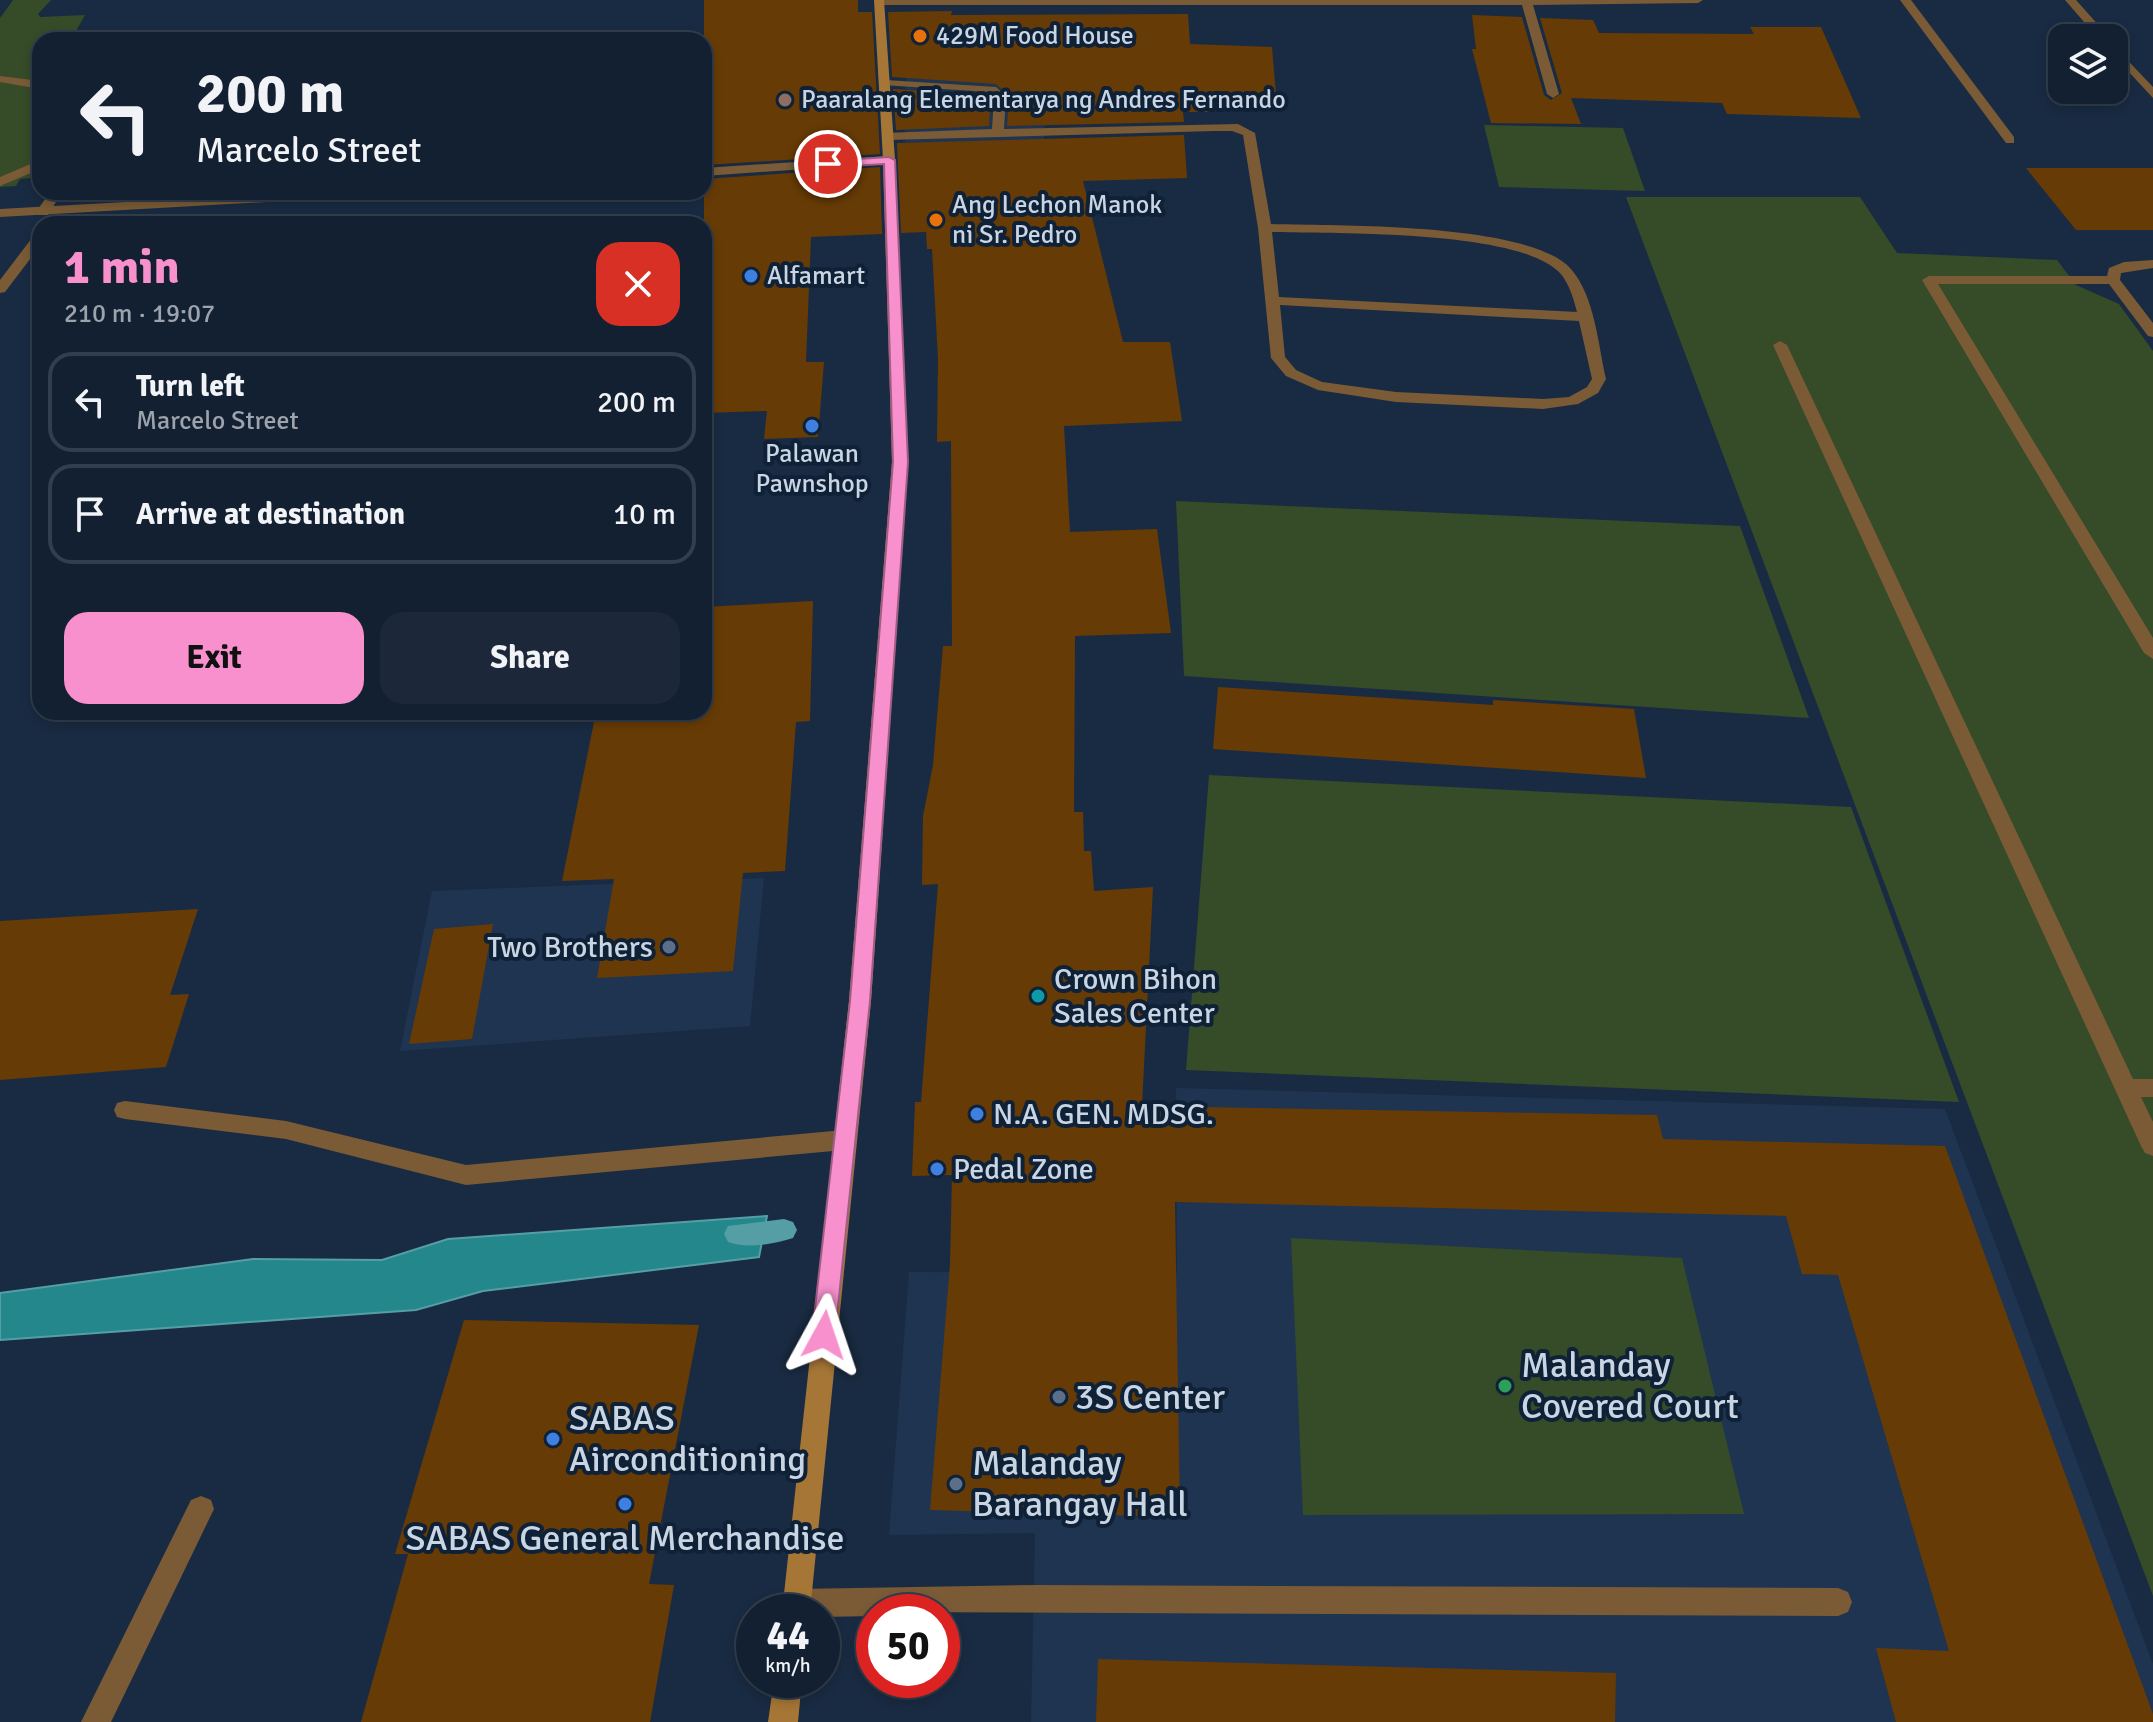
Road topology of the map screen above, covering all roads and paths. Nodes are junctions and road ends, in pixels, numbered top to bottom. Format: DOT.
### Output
graph roads {
  1 [pos="1698,0"];
  2 [pos="1905,0"];
  3 [pos="2070,0"];
  4 [pos="879,1"];
  5 [pos="1527,2"];
  6 [pos="2091,24"];
  7 [pos="2128,65"];
  8 [pos="0,79"];
  9 [pos="886,83"];
  10 [pos="32,84"];
  11 [pos="1553,94"];
  12 [pos="2153,94"];
  13 [pos="998,132"];
  14 [pos="888,136"];
  15 [pos="2010,140"];
  16 [pos="889,160"];
  17 [pos="32,168"];
  18 [pos="712,171"];
  19 [pos="0,182"];
  20 [pos="241,200"];
  21 [pos="0,213"];
  22 [pos="32,216"];
  23 [pos="50,216"];
  24 [pos="1265,228"];
  25 [pos="32,247"];
  26 [pos="2153,264"];
  27 [pos="2113,280"];
  28 [pos="0,289"];
  29 [pos="1274,301"];
  30 [pos="1583,317"];
  31 [pos="2153,333"];
  32 [pos="1780,345"];
  33 [pos="2153,653"];
  34 [pos="2126,1088"];
  35 [pos="2153,1088"];
  36 [pos="125,1110"];
  37 [pos="844,1140"];
  38 [pos="2153,1146"];
  39 [pos="201,1509"];
  40 [pos="798,1594"];
  41 [pos="1838,1602"];
  42 [pos="840,1606"];
  43 [pos="786,1698"];
  44 [pos="96,1722"];
  45 [pos="783,1722"];
  1 -- 5 [label="street"];
  2 -- 15 [label="street"];
  3 -- 6 [label="street"];
  4 -- 5 [label="street"];
  4 -- 9 [label="main road"];
  5 -- 11 [label="street"];
  7 -- 12 [label="street"];
  8 -- 10 [label="street"];
  9 -- 13 [label="street"];
  9 -- 14 [label="main road"];
  13 -- 14 [label="street"];
  13 -- 24 [label="street"];
  14 -- 16 [label="main road"];
  16 -- 18 [label="street"];
  16 -- 37 [label="main road"];
  17 -- 19 [label="street"];
  20 -- 23 [label="street"];
  21 -- 22 [label="street"];
  24 -- 29 [label="street"];
  24 -- 30 [label="street"];
  25 -- 28 [label="street"];
  26 -- 27 [label="street"];
  27 -- 31 [label="street"];
  27 -- 33 [label="street"];
  29 -- 30 [label="street"];
  29 -- 30 [label="street"];
  32 -- 34 [label="street"];
  34 -- 35 [label="street"];
  34 -- 38 [label="street"];
  36 -- 37 [label="street"];
  37 -- 40 [label="main road"];
  39 -- 44 [label="street"];
  41 -- 42 [label="street"];
  43 -- 45 [label="main road"];
}
